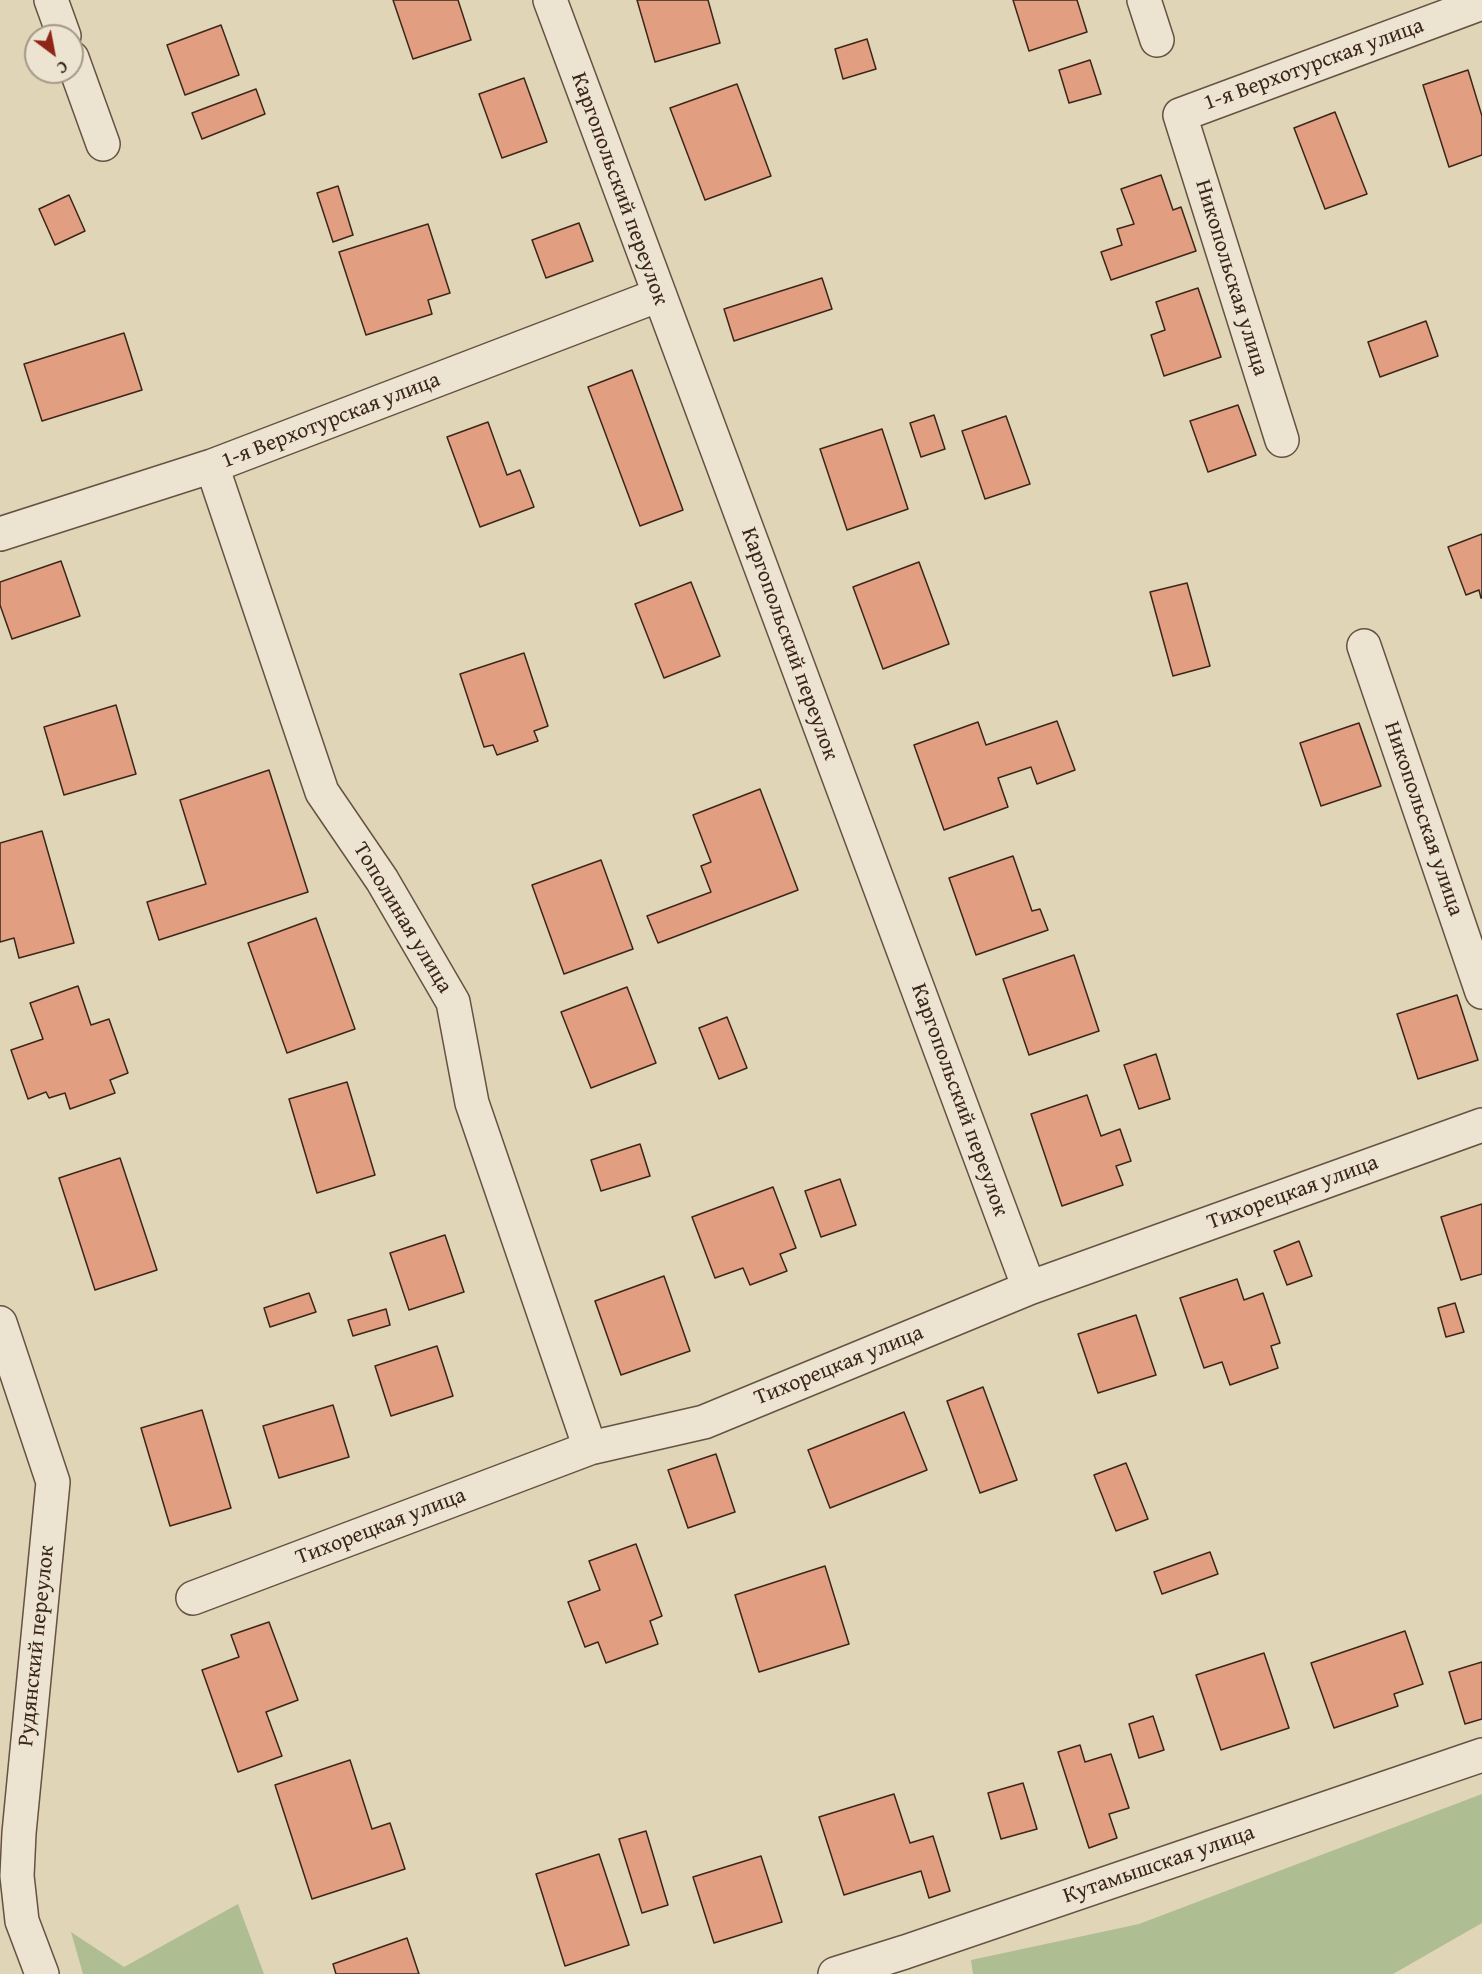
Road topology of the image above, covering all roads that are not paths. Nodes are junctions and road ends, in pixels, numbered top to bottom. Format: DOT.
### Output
graph roads {
  1 [pos="51,0"];
  2 [pos="550,0"];
  3 [pos="1144,0"];
  4 [pos="1482,3"];
  5 [pos="60,24"];
  6 [pos="1157,40"];
  7 [pos="81,84"];
  8 [pos="1180,115"];
  9 [pos="103,144"];
  10 [pos="658,295"];
  11 [pos="1282,440"];
  12 [pos="212,466"];
  13 [pos="0,534"];
  14 [pos="1364,646"];
  15 [pos="1482,992"];
  16 [pos="1482,1125"];
  17 [pos="1029,1288"];
  18 [pos="0,1323"];
  19 [pos="590,1448"];
  20 [pos="194,1598"];
  21 [pos="1482,1755"];
  22 [pos="9,1821"];
  23 [pos="908,1963"];
  24 [pos="42,1974"];
  25 [pos="835,1974"];
  1 -- 5 [label="street"];
  2 -- 10 [label="street, Каргопольский переулок"];
  3 -- 6 [label="street"];
  4 -- 8 [label="street, 1-я Верхотурская улица"];
  7 -- 9 [label="street"];
  8 -- 11 [label="street, Никопольская улица"];
  10 -- 12 [label="street, 1-я Верхотурская улица"];
  10 -- 17 [label="street, Каргопольский переулок"];
  12 -- 13 [label="street, 1-я Верхотурская улица"];
  12 -- 19 [label="street, Тополиная улица"];
  14 -- 15 [label="street, Никопольская улица"];
  16 -- 17 [label="street, Тихорецкая улица"];
  17 -- 19 [label="street, Тихорецкая улица"];
  18 -- 22 [label="street, Рудянский переулок"];
  19 -- 20 [label="street, Тихорецкая улица"];
  21 -- 23 [label="street, Кутамышская улица"];
  22 -- 24 [label="street, Рудянский переулок"];
  23 -- 25 [label="street, Кутамышская улица"];
}
